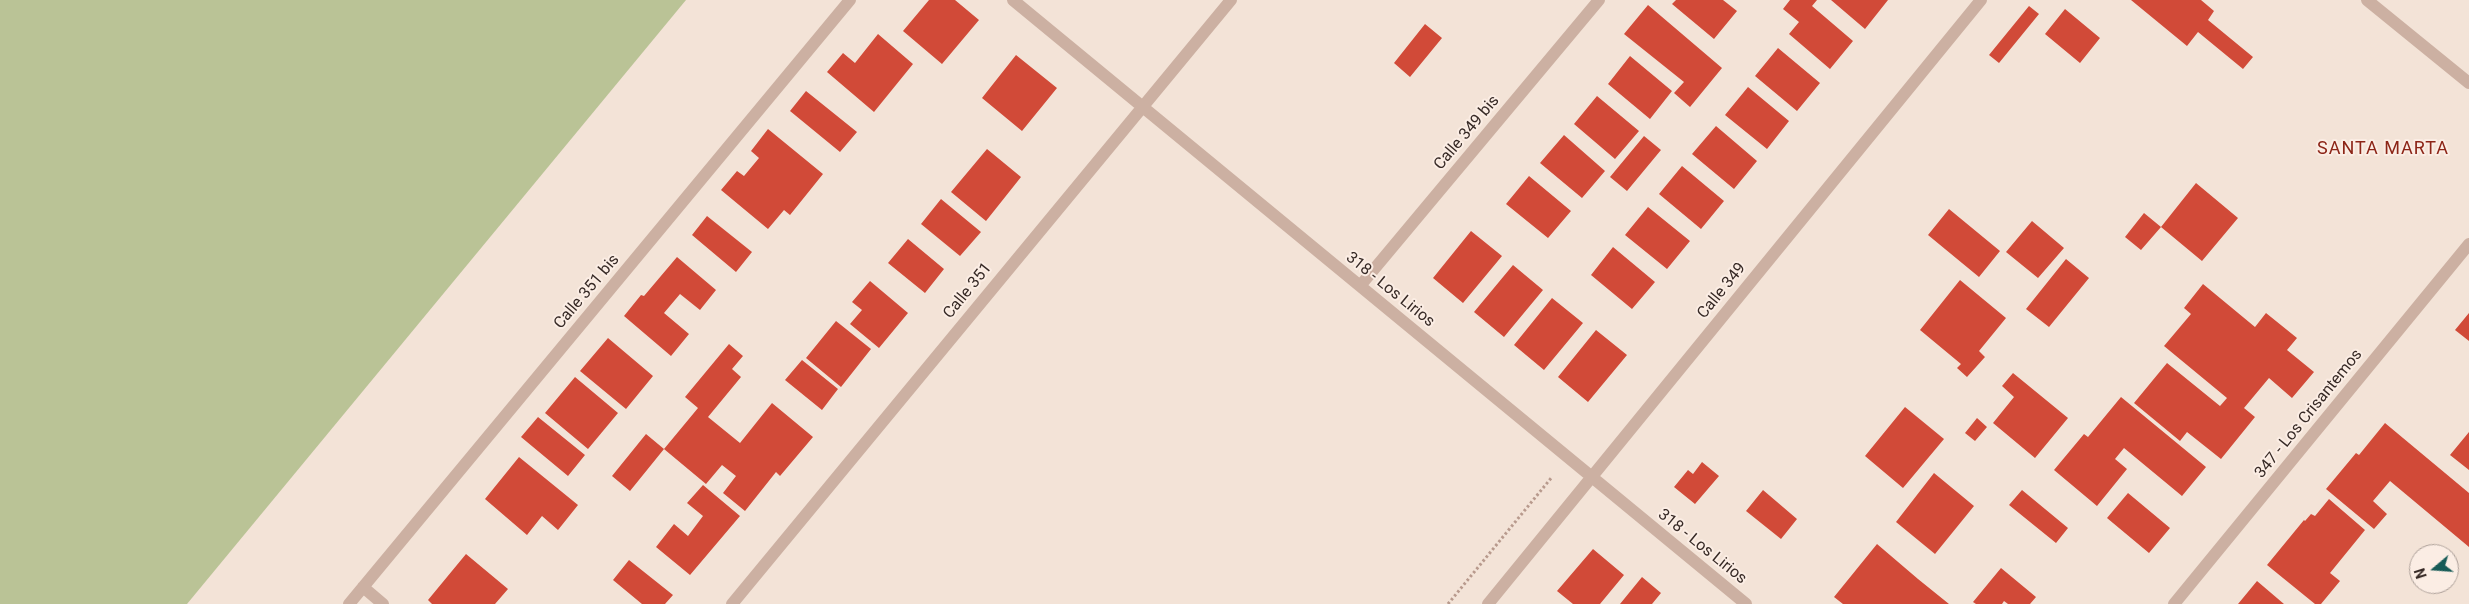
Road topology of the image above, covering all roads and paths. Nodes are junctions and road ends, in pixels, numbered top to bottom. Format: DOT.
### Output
graph roads {
  1 [pos="850,0"];
  2 [pos="1013,0"];
  3 [pos="1231,0"];
  4 [pos="1599,0"];
  5 [pos="1981,0"];
  6 [pos="2367,0"];
  7 [pos="2469,83"];
  8 [pos="1141,106"];
  9 [pos="2469,244"];
  10 [pos="1360,286"];
  11 [pos="1568,458"];
  12 [pos="1591,477"];
  13 [pos="363,587"];
  14 [pos="348,604"];
  15 [pos="383,604"];
  16 [pos="732,604"];
  17 [pos="1448,604"];
  18 [pos="1488,604"];
  19 [pos="1746,604"];
  20 [pos="2174,604"];
  1 -- 13 [label="street, Calle 351 bis"];
  2 -- 8 [label="street, 318 - Los Lirios"];
  3 -- 8 [label="street, Calle 351"];
  4 -- 10 [label="street, Calle 349 bis"];
  5 -- 12 [label="street, Calle 349"];
  6 -- 7 [label="street"];
  8 -- 10 [label="street, 318 - Los Lirios"];
  8 -- 16 [label="street, Calle 351"];
  9 -- 20 [label="street, 347 - Los Crisantemos"];
  10 -- 11 [label="street, 318 - Los Lirios"];
  11 -- 12 [label="street, 318 - Los Lirios"];
  11 -- 17 [label="path"];
  12 -- 18 [label="street, Calle 349"];
  12 -- 19 [label="street, 318 - Los Lirios"];
  13 -- 14 [label="street, Calle 351 bis"];
  13 -- 15 [label="street"];
}
